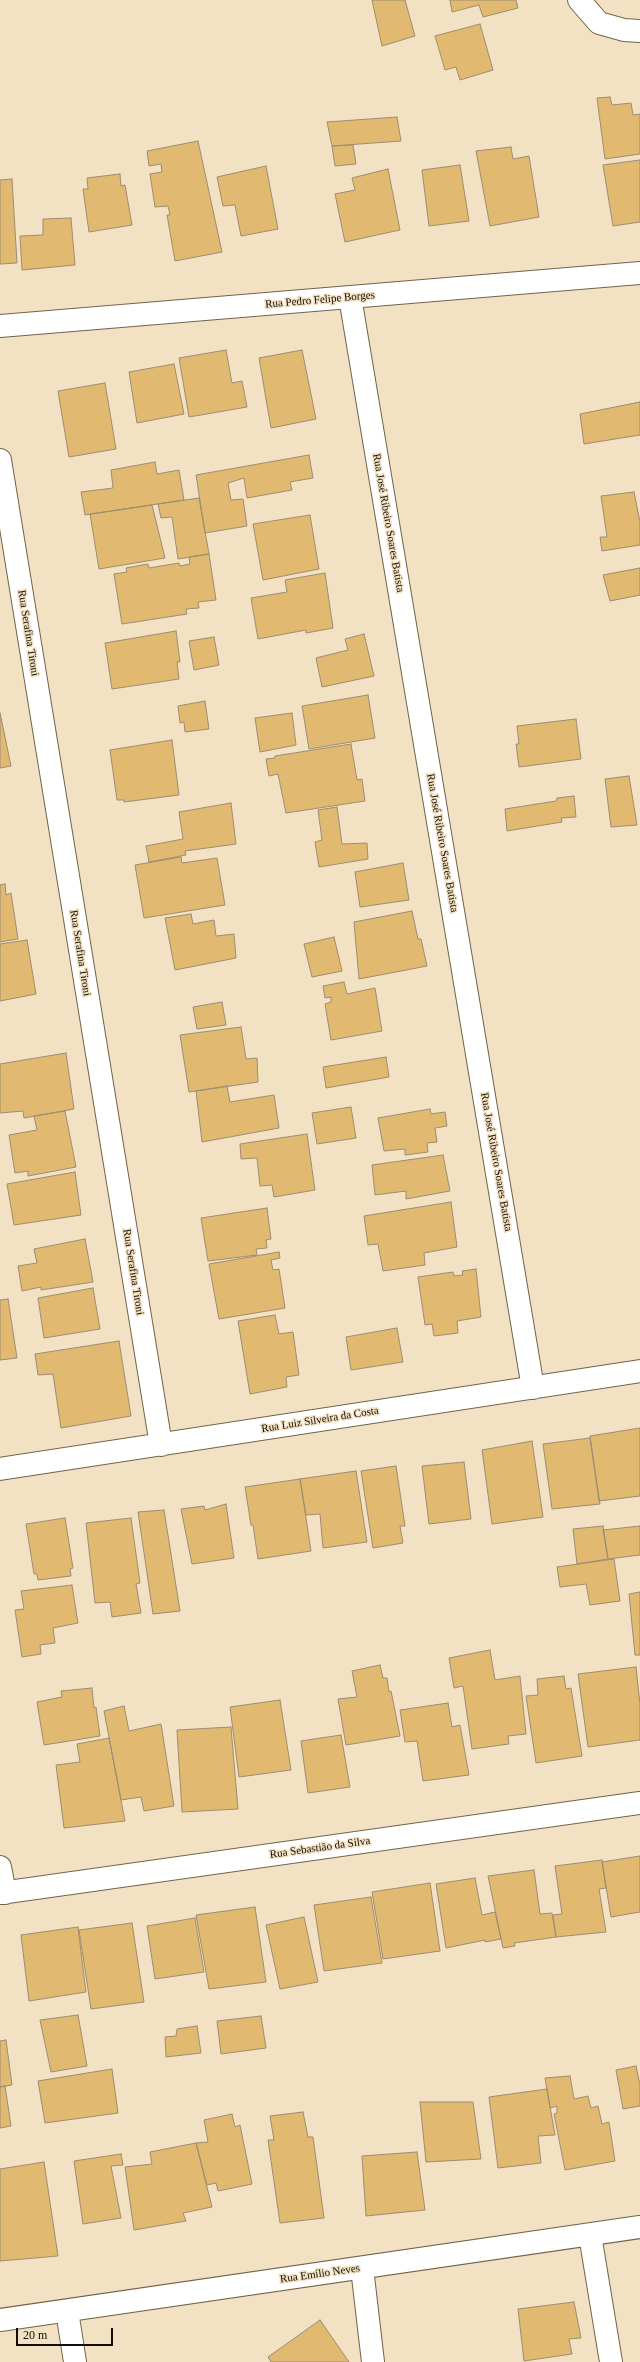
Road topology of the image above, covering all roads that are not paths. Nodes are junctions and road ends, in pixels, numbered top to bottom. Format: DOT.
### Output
graph roads {
  1 [pos="579,0"];
  2 [pos="640,31"];
  3 [pos="640,273"];
  4 [pos="350,297"];
  5 [pos="0,326"];
  6 [pos="0,460"];
  7 [pos="640,1371"];
  8 [pos="533,1388"];
  9 [pos="161,1445"];
  10 [pos="0,1469"];
  11 [pos="640,1803"];
  12 [pos="0,1867"];
  13 [pos="2,1893"];
  14 [pos="640,2228"];
  15 [pos="590,2235"];
  16 [pos="362,2268"];
  17 [pos="67,2311"];
  18 [pos="0,2320"];
  19 [pos="75,2362"];
  20 [pos="373,2362"];
  21 [pos="610,2362"];
  1 -- 2 [label="street"];
  3 -- 4 [label="street, Rua Pedro Felipe Borges"];
  4 -- 5 [label="street, Rua Pedro Felipe Borges"];
  4 -- 8 [label="street, Rua José Ribeiro Soares Batista"];
  6 -- 9 [label="street, Rua Serafina Tironi"];
  7 -- 8 [label="street, Rua Luiz Silveira da Costa"];
  8 -- 9 [label="street, Rua Luiz Silveira da Costa"];
  9 -- 10 [label="street, Rua Luiz Silveira da Costa"];
  11 -- 13 [label="street, Rua Sebastião da Silva"];
  12 -- 13 [label="street"];
  14 -- 15 [label="street, Rua Emílio Neves"];
  15 -- 16 [label="street, Rua Emílio Neves"];
  15 -- 21 [label="street"];
  16 -- 17 [label="street, Rua Emílio Neves"];
  16 -- 20 [label="street"];
  17 -- 18 [label="street, Rua Emílio Neves"];
  17 -- 19 [label="street"];
}
